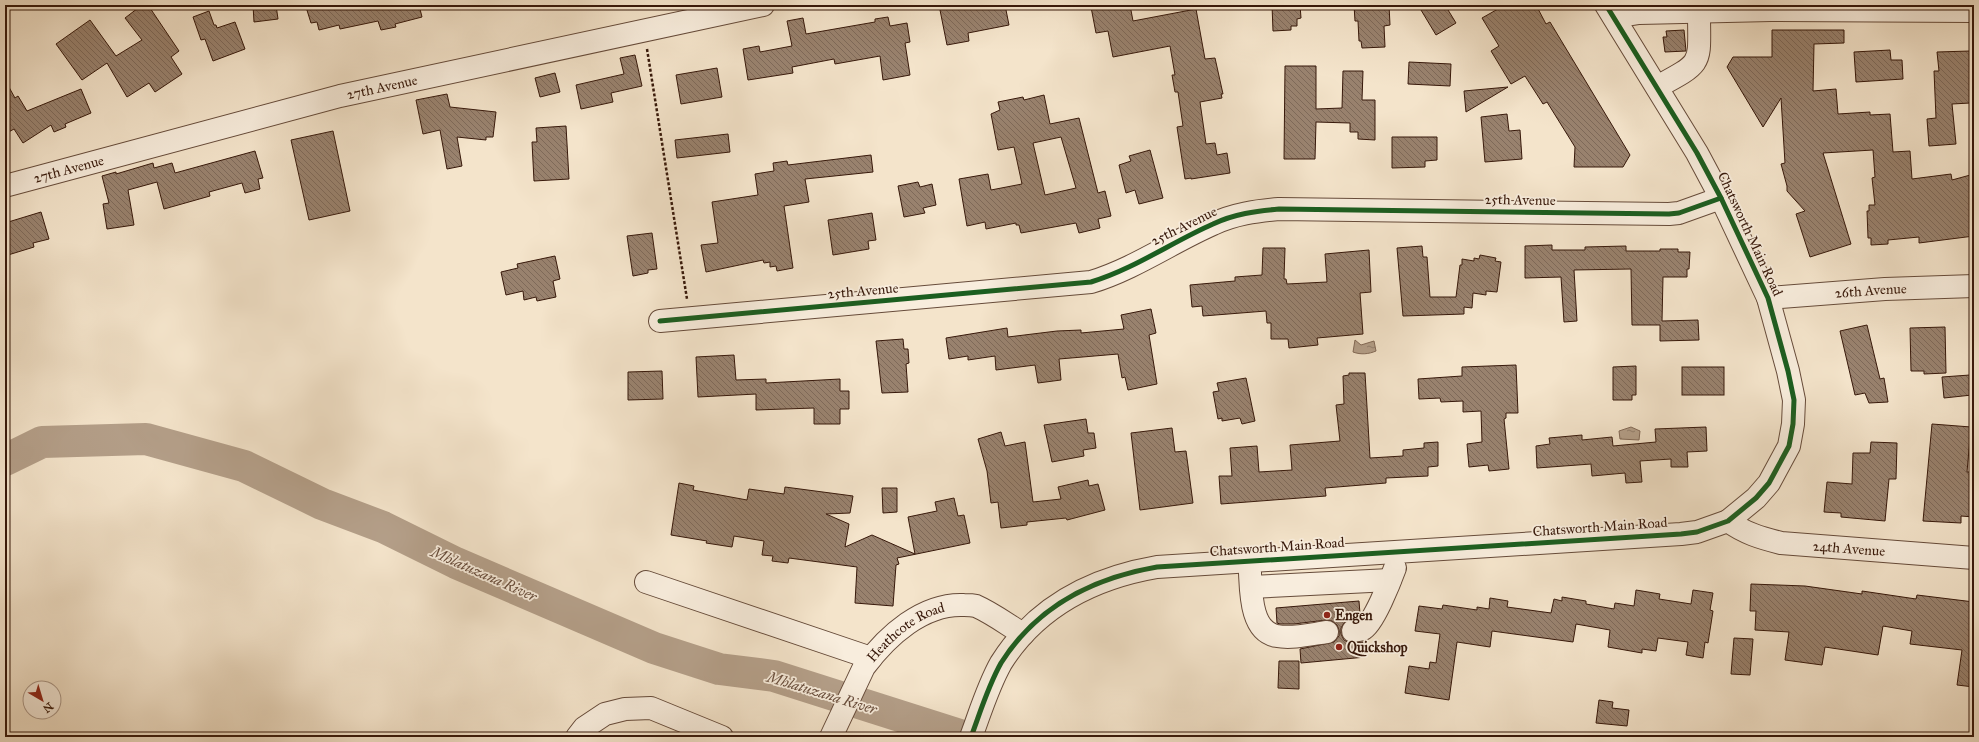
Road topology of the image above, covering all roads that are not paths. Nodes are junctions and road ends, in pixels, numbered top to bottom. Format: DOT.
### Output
graph roads {
  1 [pos="763,5"];
  2 [pos="1610,11"];
  3 [pos="1974,11"];
  4 [pos="1699,12"];
  5 [pos="1658,87"];
  6 [pos="5,186"];
  7 [pos="1721,198"];
  8 [pos="1974,286"];
  9 [pos="1768,298"];
  10 [pos="660,321"];
  11 [pos="1728,521"];
  12 [pos="1400,551"];
  13 [pos="1974,558"];
  14 [pos="1249,561"];
  15 [pos="1390,580"];
  16 [pos="646,582"];
  17 [pos="1251,587"];
  18 [pos="1353,630"];
  19 [pos="1327,632"];
  20 [pos="1023,634"];
  21 [pos="867,662"];
  22 [pos="577,737"];
  23 [pos="722,737"];
  24 [pos="830,737"];
  25 [pos="971,737"];
  1 -- 6 [label="street, 27th Avenue"];
  2 -- 4 [label="street"];
  2 -- 5 [label="street, Chatsworth Main Road"];
  3 -- 4 [label="street"];
  4 -- 5 [label="street"];
  5 -- 7 [label="street, Chatsworth Main Road"];
  7 -- 9 [label="street, Chatsworth Main Road"];
  7 -- 10 [label="street, 25th Avenue"];
  8 -- 9 [label="street, 26th Avenue"];
  9 -- 11 [label="street, Chatsworth Main Road"];
  11 -- 12 [label="street, Chatsworth Main Road"];
  11 -- 13 [label="street, 24th Avenue"];
  12 -- 14 [label="street, Chatsworth Main Road"];
  12 -- 15 [label="street"];
  14 -- 17 [label="street"];
  14 -- 20 [label="street, Chatsworth Main Road"];
  15 -- 17 [label="street"];
  15 -- 18 [label="street"];
  16 -- 21 [label="street"];
  17 -- 19 [label="street"];
  20 -- 21 [label="street, Heathcote Road"];
  20 -- 25 [label="street, Chatsworth Main Road"];
  21 -- 24 [label="street, Heathcote Road"];
  22 -- 23 [label="street"];
}
